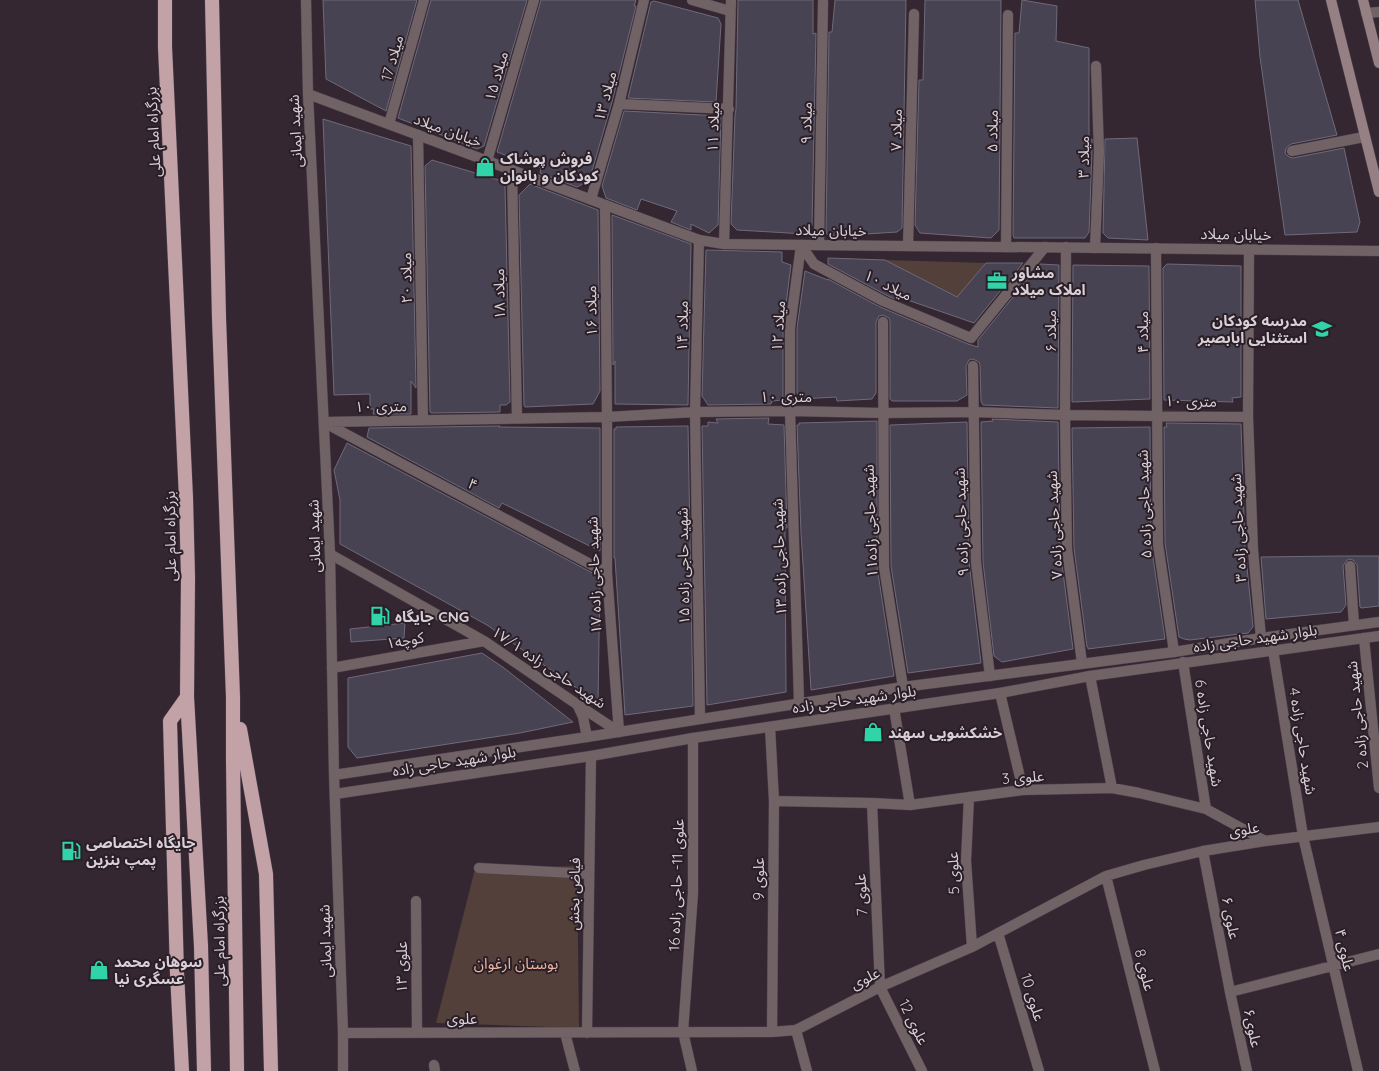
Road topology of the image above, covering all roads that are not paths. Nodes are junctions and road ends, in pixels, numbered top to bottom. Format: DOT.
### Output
graph roads {
  1 [pos="165,0"];
  2 [pos="212,0"];
  3 [pos="306,0"];
  4 [pos="424,0"];
  5 [pos="534,0"];
  6 [pos="644,0"];
  7 [pos="692,0"];
  8 [pos="731,0"];
  9 [pos="1331,0"];
  10 [pos="1363,0"];
  11 [pos="823,2"];
  12 [pos="730,11"];
  13 [pos="1379,12"];
  14 [pos="1366,13"];
  15 [pos="914,14"];
  16 [pos="1008,15"];
  17 [pos="1379,63"];
  18 [pos="1096,66"];
  19 [pos="308,94"];
  20 [pos="619,104"];
  21 [pos="728,109"];
  22 [pos="389,124"];
  23 [pos="418,135"];
  24 [pos="1364,137"];
  25 [pos="1292,151"];
  26 [pos="487,161"];
  27 [pos="512,170"];
  28 [pos="1379,192"];
  29 [pos="590,199"];
  30 [pos="605,204"];
  31 [pos="699,240"];
  32 [pos="724,244"];
  33 [pos="801,245"];
  34 [pos="819,245"];
  35 [pos="908,246"];
  36 [pos="1006,247"];
  37 [pos="1045,247"];
  38 [pos="1066,247"];
  39 [pos="1095,248"];
  40 [pos="1156,248"];
  41 [pos="1249,249"];
  42 [pos="1379,250"];
  43 [pos="883,322"];
  44 [pos="973,366"];
  45 [pos="790,411"];
  46 [pos="695,412"];
  47 [pos="974,412"];
  48 [pos="883,413"];
  49 [pos="1064,415"];
  50 [pos="1157,415"];
  51 [pos="1248,417"];
  52 [pos="517,418"];
  53 [pos="607,418"];
  54 [pos="423,420"];
  55 [pos="324,422"];
  56 [pos="330,554"];
  57 [pos="1350,566"];
  58 [pos="607,572"];
  59 [pos="1379,622"];
  60 [pos="1354,625"];
  61 [pos="1379,636"];
  62 [pos="1261,638"];
  63 [pos="1364,638"];
  64 [pos="484,641"];
  65 [pos="1273,650"];
  66 [pos="1174,652"];
  67 [pos="1183,662"];
  68 [pos="1082,663"];
  69 [pos="332,668"];
  70 [pos="990,676"];
  71 [pos="1090,676"];
  72 [pos="903,686"];
  73 [pos="1000,693"];
  74 [pos="187,697"];
  75 [pos="233,697"];
  76 [pos="799,702"];
  77 [pos="578,706"];
  78 [pos="894,708"];
  79 [pos="700,718"];
  80 [pos="770,727"];
  81 [pos="619,732"];
  82 [pos="587,737"];
  83 [pos="693,738"];
  84 [pos="591,756"];
  85 [pos="334,775"];
  86 [pos="1112,788"];
  87 [pos="1379,788"];
  88 [pos="1023,790"];
  89 [pos="334,794"];
  90 [pos="969,798"];
  91 [pos="774,801"];
  92 [pos="872,803"];
  93 [pos="910,805"];
  94 [pos="1206,809"];
  95 [pos="1379,827"];
  96 [pos="1303,836"];
  97 [pos="1265,841"];
  98 [pos="1203,850"];
  99 [pos="479,868"];
  100 [pos="589,874"];
  101 [pos="1106,876"];
  102 [pos="416,901"];
  103 [pos="998,933"];
  104 [pos="972,946"];
  105 [pos="1379,954"];
  106 [pos="1333,965"];
  107 [pos="880,987"];
  108 [pos="1230,992"];
  109 [pos="796,1030"];
  110 [pos="683,1032"];
  111 [pos="772,1032"];
  112 [pos="343,1033"];
  113 [pos="416,1033"];
  114 [pos="566,1033"];
  115 [pos="587,1033"];
  116 [pos="181,1052"];
  117 [pos="178,1071"];
  118 [pos="182,1071"];
  119 [pos="204,1071"];
  120 [pos="237,1071"];
  121 [pos="271,1071"];
  122 [pos="343,1071"];
  123 [pos="575,1071"];
  124 [pos="692,1071"];
  125 [pos="807,1071"];
  126 [pos="922,1071"];
  127 [pos="1039,1071"];
  128 [pos="1155,1071"];
  129 [pos="1247,1071"];
  130 [pos="1358,1071"];
  1 -- 74 [label="highway, بزرگراه امام علی"];
  2 -- 75 [label="highway, بزرگراه امام علی"];
  3 -- 19 [label="street, شهید ایمانی"];
  4 -- 22 [label="street, میلاد 17"];
  5 -- 26 [label="street, میلاد ۱۵"];
  6 -- 20 [label="street, میلاد ۱۳"];
  7 -- 12 [label="street"];
  8 -- 12 [label="street, میلاد ۱۱"];
  9 -- 24 [label="main road"];
  10 -- 14 [label="main road"];
  11 -- 34 [label="street, میلاد ۹"];
  12 -- 21 [label="street, میلاد ۱۱"];
  13 -- 14 [label="street"];
  14 -- 17 [label="main road"];
  15 -- 35 [label="street, میلاد ۷"];
  16 -- 36 [label="street, میلاد ۵"];
  18 -- 39 [label="street, میلاد ۳"];
  19 -- 22 [label="street, خیابان میلاد"];
  19 -- 55 [label="street, شهید ایمانی"];
  20 -- 21 [label="street"];
  20 -- 29 [label="street, میلاد ۱۳"];
  21 -- 32 [label="street, میلاد ۱۱"];
  22 -- 23 [label="street, خیابان میلاد"];
  23 -- 26 [label="street, خیابان میلاد"];
  23 -- 54 [label="street, میلاد ۲۰"];
  24 -- 25 [label="street"];
  24 -- 28 [label="main road"];
  26 -- 27 [label="street, خیابان میلاد"];
  27 -- 29 [label="street, خیابان میلاد"];
  27 -- 52 [label="street, میلاد ۱۸"];
  29 -- 30 [label="street, خیابان میلاد"];
  30 -- 31 [label="street, خیابان میلاد"];
  30 -- 53 [label="street, میلاد ۱۶"];
  31 -- 32 [label="street, خیابان میلاد"];
  31 -- 46 [label="street, میلاد ۱۴"];
  32 -- 33 [label="street, خیابان میلاد"];
  33 -- 34 [label="street, خیابان میلاد"];
  33 -- 37 [label="street, میلاد ۱۰"];
  33 -- 45 [label="street, میلاد ۱۲"];
  34 -- 35 [label="street, خیابان میلاد"];
  35 -- 36 [label="street, خیابان میلاد"];
  36 -- 37 [label="street, خیابان میلاد"];
  37 -- 38 [label="street, خیابان میلاد"];
  38 -- 39 [label="street, خیابان میلاد"];
  38 -- 49 [label="street, میلاد ۶"];
  39 -- 40 [label="street, خیابان میلاد"];
  40 -- 41 [label="street, خیابان میلاد"];
  40 -- 50 [label="street, میلاد ۴"];
  41 -- 42 [label="street, خیابان میلاد"];
  41 -- 51 [label="street, شهید حاجی زاده ۳"];
  43 -- 48 [label="street, شهید حاجی زاده۱۱"];
  44 -- 47 [label="street, شهید حاجی زاده ۹"];
  45 -- 46 [label="street, ۱۰ متری"];
  45 -- 48 [label="street, ۱۰ متری"];
  45 -- 76 [label="street, شهید حاجی زاده ۱۳"];
  46 -- 53 [label="street, ۱۰ متری"];
  46 -- 79 [label="street, شهید حاجی زاده ۱۵"];
  47 -- 48 [label="street, ۱۰ متری"];
  47 -- 49 [label="street, ۱۰ متری"];
  47 -- 70 [label="street, شهید حاجی زاده ۹"];
  48 -- 72 [label="street, شهید حاجی زاده۱۱"];
  49 -- 50 [label="street, ۱۰ متری"];
  49 -- 68 [label="street, شهید حاجی زاده ۷"];
  50 -- 51 [label="street, ۱۰ متری"];
  50 -- 66 [label="street, شهید حاجی زاده ۵"];
  51 -- 62 [label="street, شهید حاجی زاده ۳"];
  52 -- 53 [label="street, ۱۰ متری"];
  52 -- 54 [label="street, ۱۰ متری"];
  53 -- 58 [label="street, شهید حاجی زاده ۱۷"];
  54 -- 55 [label="street, ۱۰ متری"];
  55 -- 56 [label="street, شهید ایمانی"];
  55 -- 58 [label="street, ۴"];
  56 -- 64 [label="street, شهید حاجی زاده ۱۷/۱"];
  56 -- 69 [label="street, شهید ایمانی"];
  57 -- 60 [label="street"];
  58 -- 81 [label="street, شهید حاجی زاده ۱۷"];
  59 -- 60 [label="street, بلوار شهید حاجی زاده"];
  60 -- 62 [label="street, بلوار شهید حاجی زاده"];
  61 -- 63 [label="street, بلوار شهید حاجی زاده"];
  62 -- 66 [label="street, بلوار شهید حاجی زاده"];
  63 -- 65 [label="street, بلوار شهید حاجی زاده"];
  63 -- 87 [label="street, شهید حاجی زاده 2"];
  64 -- 69 [label="street, کوچه۱"];
  64 -- 77 [label="street, شهید حاجی زاده ۱۷/۱"];
  65 -- 67 [label="street, بلوار شهید حاجی زاده"];
  65 -- 96 [label="street, شهید حاجی زاده 4"];
  66 -- 68 [label="street, بلوار شهید حاجی زاده"];
  67 -- 71 [label="street, بلوار شهید حاجی زاده"];
  67 -- 94 [label="street, شهید حاجی زاده 6"];
  68 -- 70 [label="street, بلوار شهید حاجی زاده"];
  69 -- 85 [label="street, شهید ایمانی"];
  70 -- 72 [label="street, بلوار شهید حاجی زاده"];
  71 -- 73 [label="street, بلوار شهید حاجی زاده"];
  71 -- 86 [label="street"];
  72 -- 76 [label="street, بلوار شهید حاجی زاده"];
  73 -- 78 [label="street, بلوار شهید حاجی زاده"];
  73 -- 88 [label="street"];
  74 -- 116 [label="highway"];
  74 -- 119 [label="highway, بزرگراه امام علی"];
  75 -- 120 [label="highway, بزرگراه امام علی"];
  75 -- 121 [label="highway"];
  76 -- 79 [label="street, بلوار شهید حاجی زاده"];
  77 -- 81 [label="street, شهید حاجی زاده ۱۷/۱"];
  77 -- 82 [label="street, فیاض بخش"];
  78 -- 80 [label="street, بلوار شهید حاجی زاده"];
  78 -- 93 [label="street"];
  79 -- 81 [label="street, بلوار شهید حاجی زاده"];
  80 -- 83 [label="street, بلوار شهید حاجی زاده"];
  80 -- 91 [label="street, علوی 9"];
  81 -- 82 [label="street, بلوار شهید حاجی زاده"];
  82 -- 84 [label="street, فیاض بخش"];
  82 -- 85 [label="street, بلوار شهید حاجی زاده"];
  83 -- 84 [label="street, بلوار شهید حاجی زاده"];
  83 -- 110 [label="street, علوی 11- حاجی زاده 16"];
  84 -- 89 [label="street, بلوار شهید حاجی زاده"];
  84 -- 100 [label="street, فیاض بخش"];
  85 -- 89 [label="street, شهید ایمانی"];
  86 -- 88 [label="street, علوی 3"];
  86 -- 94 [label="street, علوی 3"];
  88 -- 90 [label="street, علوی 3"];
  89 -- 112 [label="street, شهید ایمانی"];
  90 -- 93 [label="street, علوی 3"];
  90 -- 104 [label="street, علوی 5"];
  91 -- 92 [label="street, علوی 3"];
  91 -- 111 [label="street, علوی 9"];
  92 -- 93 [label="street, علوی 3"];
  92 -- 107 [label="street, علوی 7"];
  94 -- 97 [label="street, علوی 3"];
  95 -- 96 [label="street, علوی"];
  96 -- 97 [label="street, علوی"];
  96 -- 106 [label="street, علوی ۴"];
  97 -- 98 [label="street, علوی"];
  98 -- 101 [label="street, علوی"];
  98 -- 108 [label="street, علوی ۶"];
  99 -- 100 [label="street"];
  100 -- 115 [label="street, فیاض بخش"];
  101 -- 103 [label="street, علوی"];
  101 -- 128 [label="street, علوی 8"];
  102 -- 113 [label="street, علوی ۱۳"];
  103 -- 104 [label="street, علوی"];
  103 -- 127 [label="street, علوی 10"];
  104 -- 107 [label="street, علوی"];
  105 -- 106 [label="street"];
  106 -- 108 [label="street"];
  106 -- 130 [label="street, علوی ۴"];
  107 -- 109 [label="street, علوی"];
  107 -- 126 [label="street, علوی 12"];
  108 -- 129 [label="street, علوی۶"];
  109 -- 111 [label="street, علوی"];
  109 -- 125 [label="street"];
  110 -- 111 [label="street, علوی"];
  110 -- 115 [label="street, علوی"];
  110 -- 124 [label="street, علوی 11- حاجی زاده 16"];
  112 -- 113 [label="street, علوی"];
  112 -- 122 [label="street, شهید ایمانی"];
  113 -- 114 [label="street, علوی"];
  114 -- 115 [label="street, علوی"];
  114 -- 123 [label="street"];
  116 -- 117 [label="street"];
  116 -- 118 [label="highway"];
}
